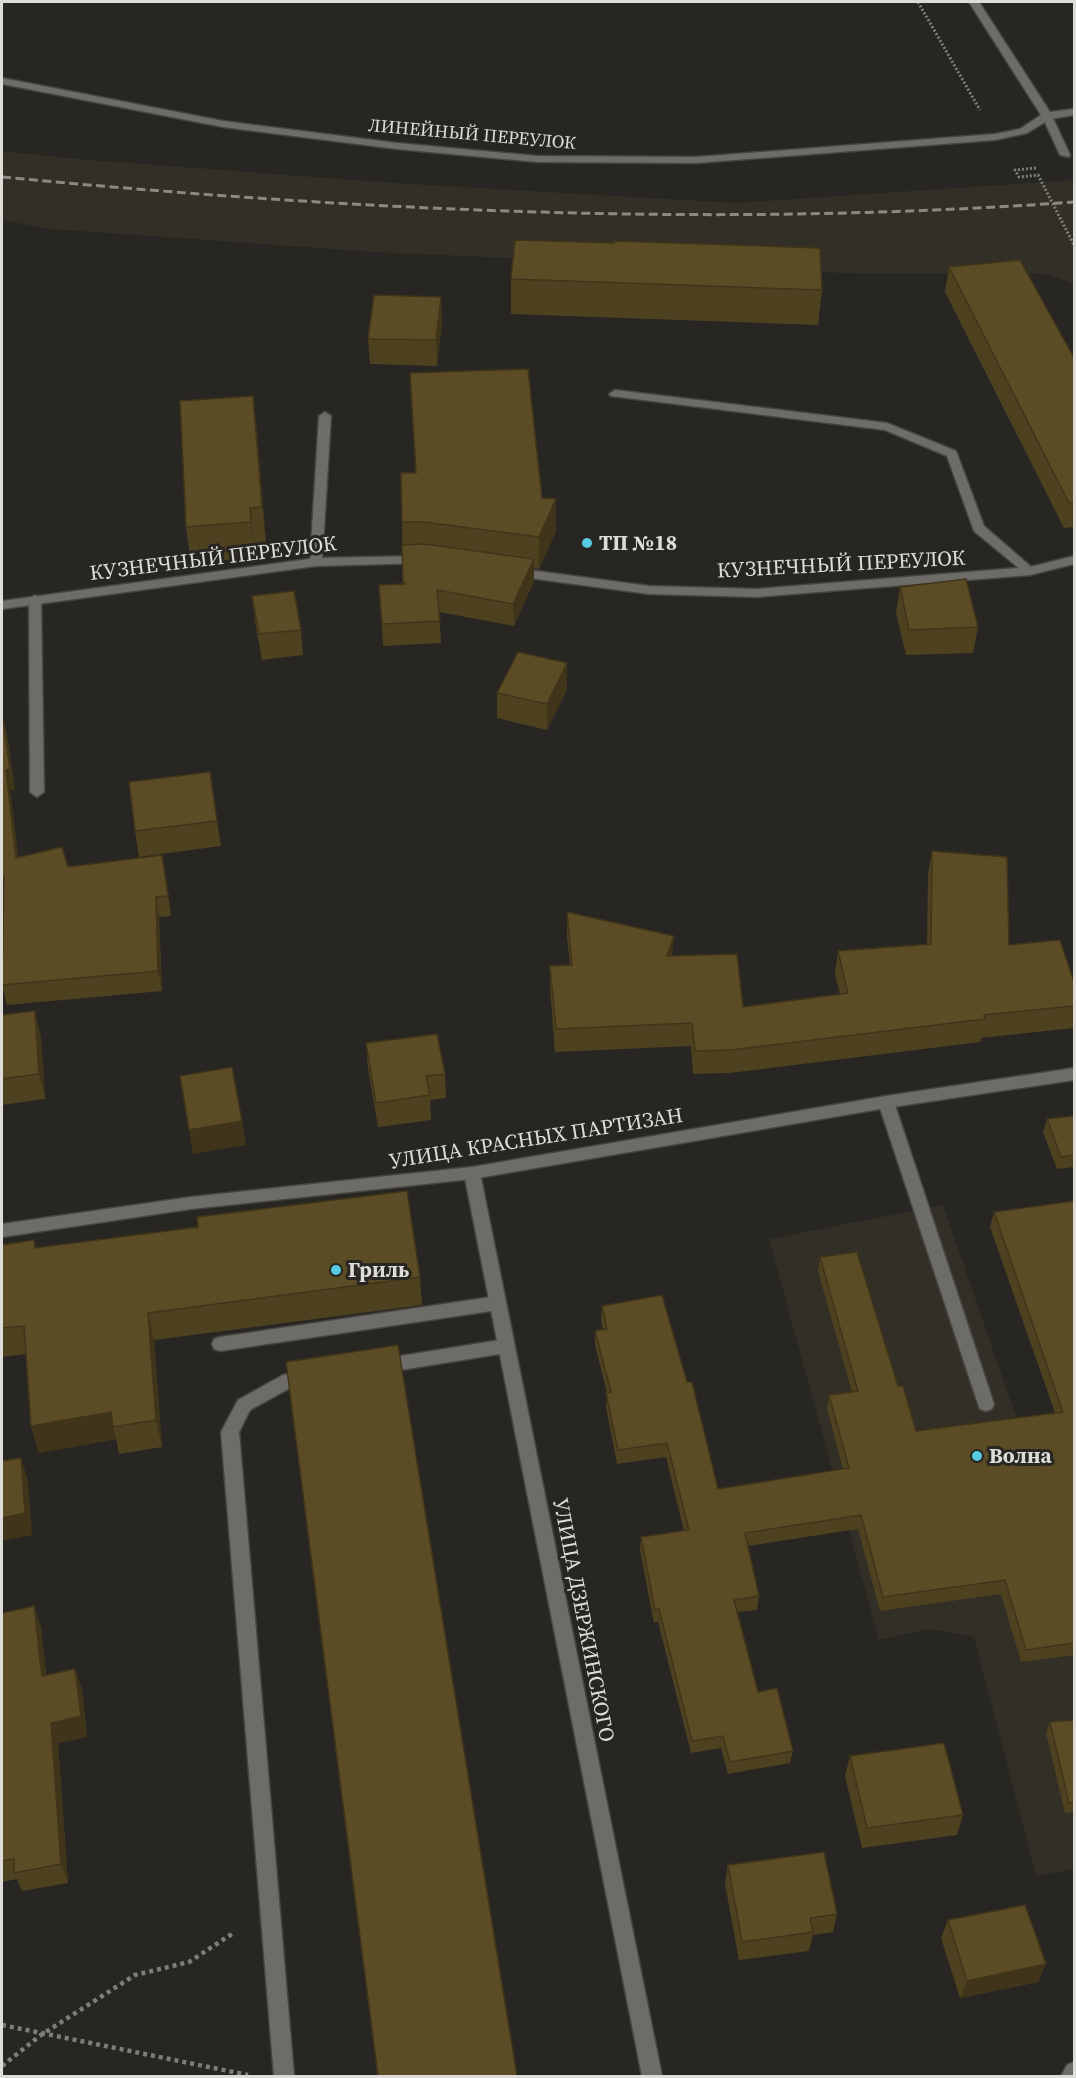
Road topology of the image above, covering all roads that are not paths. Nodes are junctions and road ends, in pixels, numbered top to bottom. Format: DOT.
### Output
graph roads {
  1 [pos="974,2"];
  2 [pos="2,81"];
  3 [pos="1074,112"];
  4 [pos="1047,116"];
  5 [pos="1065,155"];
  6 [pos="615,394"];
  7 [pos="325,416"];
  8 [pos="1074,560"];
  9 [pos="437,561"];
  10 [pos="316,562"];
  11 [pos="496,569"];
  12 [pos="1030,572"];
  13 [pos="35,599"];
  14 [pos="2,605"];
  15 [pos="37,792"];
  16 [pos="1074,1074"];
  17 [pos="886,1102"];
  18 [pos="472,1173"];
  19 [pos="2,1231"];
  20 [pos="498,1303"];
  21 [pos="220,1344"];
  22 [pos="506,1346"];
  23 [pos="369,1368"];
  24 [pos="323,1375"];
  25 [pos="986,1404"];
  26 [pos="1074,2072"];
  27 [pos="284,2076"];
  28 [pos="652,2076"];
  29 [pos="1071,2076"];
  1 -- 4 [label="street"];
  2 -- 4 [label="street, ЛИНЕЙНЫЙ ПЕРЕУЛОК"];
  3 -- 4 [label="street"];
  4 -- 5 [label="street"];
  6 -- 12 [label="street"];
  7 -- 10 [label="street"];
  8 -- 12 [label="street, КУЗНЕЧНЫЙ ПЕРЕУЛОК"];
  9 -- 10 [label="street, КУЗНЕЧНЫЙ ПЕРЕУЛОК"];
  10 -- 13 [label="street, КУЗНЕЧНЫЙ ПЕРЕУЛОК"];
  11 -- 12 [label="street, КУЗНЕЧНЫЙ ПЕРЕУЛОК"];
  13 -- 14 [label="street, КУЗНЕЧНЫЙ ПЕРЕУЛОК"];
  13 -- 15 [label="street"];
  16 -- 17 [label="street, УЛИЦА КРАСНЫХ ПАРТИЗАН"];
  17 -- 18 [label="street, УЛИЦА КРАСНЫХ ПАРТИЗАН"];
  17 -- 25 [label="street"];
  18 -- 19 [label="street, УЛИЦА КРАСНЫХ ПАРТИЗАН"];
  18 -- 20 [label="street, УЛИЦА ДЗЕРЖИНСКОГО"];
  20 -- 21 [label="street"];
  20 -- 22 [label="street, УЛИЦА ДЗЕРЖИНСКОГО"];
  22 -- 23 [label="street"];
  22 -- 28 [label="street, УЛИЦА ДЗЕРЖИНСКОГО"];
  24 -- 27 [label="street"];
  26 -- 29 [label="street"];
}
